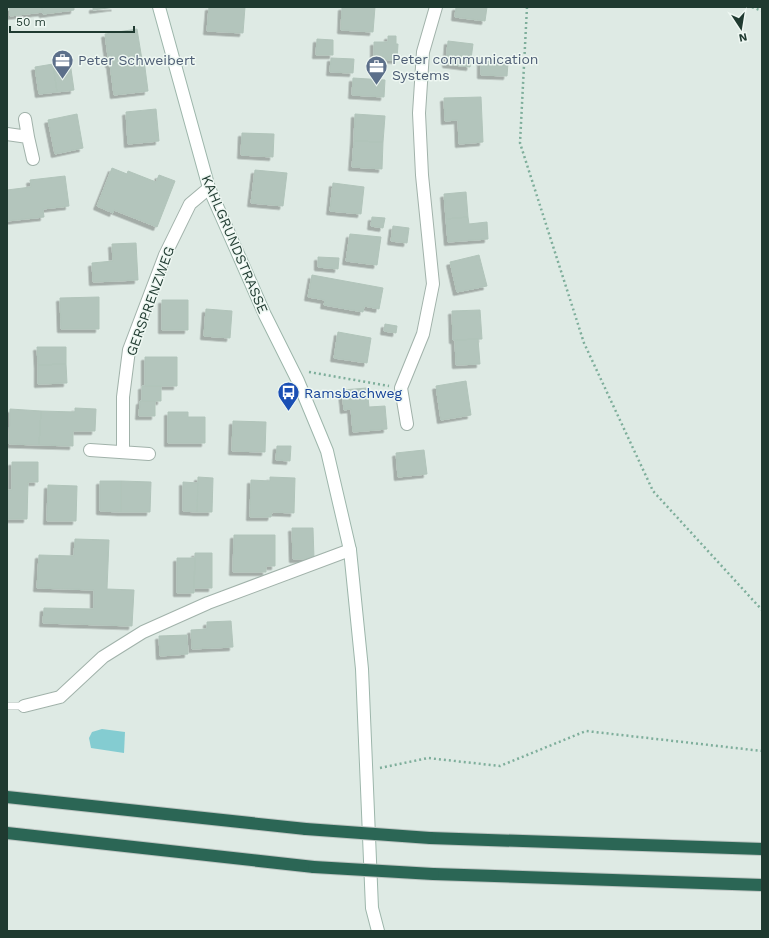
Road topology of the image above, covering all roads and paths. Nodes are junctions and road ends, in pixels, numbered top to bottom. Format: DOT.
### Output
graph roads {
  1 [pos="160,7"];
  2 [pos="436,7"];
  3 [pos="527,7"];
  4 [pos="752,7"];
  5 [pos="762,11"];
  6 [pos="25,119"];
  7 [pos="7,134"];
  8 [pos="28,137"];
  9 [pos="33,159"];
  10 [pos="209,188"];
  11 [pos="292,369"];
  12 [pos="401,388"];
  13 [pos="407,424"];
  14 [pos="90,450"];
  15 [pos="123,451"];
  16 [pos="149,454"];
  17 [pos="350,550"];
  18 [pos="762,610"];
  19 [pos="7,706"];
  20 [pos="24,706"];
  21 [pos="762,751"];
  22 [pos="366,772"];
  23 [pos="7,797"];
  24 [pos="7,833"];
  25 [pos="762,849"];
  26 [pos="762,885"];
  27 [pos="378,931"];
  1 -- 10 [label="street, KAHLGRUNDSTRASSE"];
  2 -- 12 [label="street"];
  3 -- 18 [label="path"];
  4 -- 5 [label="path"];
  6 -- 8 [label="street"];
  7 -- 8 [label="street"];
  8 -- 9 [label="street"];
  10 -- 11 [label="street, KAHLGRUNDSTRASSE"];
  10 -- 15 [label="street, GERSPRENZWEG"];
  11 -- 12 [label="path"];
  11 -- 17 [label="street, KAHLGRUNDSTRASSE"];
  12 -- 13 [label="street"];
  14 -- 15 [label="street"];
  15 -- 16 [label="street"];
  17 -- 20 [label="street"];
  17 -- 22 [label="street, KAHLGRUNDSTRASSE"];
  19 -- 20 [label="lane"];
  21 -- 22 [label="path"];
  22 -- 27 [label="street, KAHLGRUNDSTRASSE"];
  23 -- 25 [label="highway, bridge"];
  24 -- 26 [label="highway, bridge"];
}
